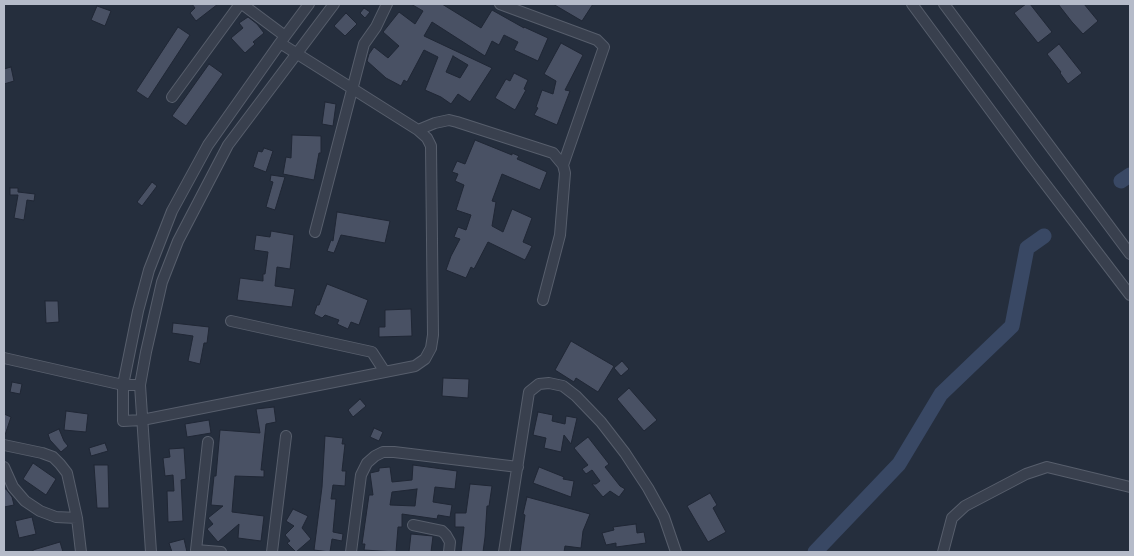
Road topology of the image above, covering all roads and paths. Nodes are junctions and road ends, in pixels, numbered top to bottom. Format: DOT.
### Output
graph roads {
  1 [pos="241,4"];
  2 [pos="309,4"];
  3 [pos="334,4"];
  4 [pos="387,4"];
  5 [pos="500,4"];
  6 [pos="912,4"];
  7 [pos="944,4"];
  8 [pos="282,40"];
  9 [pos="296,54"];
  10 [pos="353,89"];
  11 [pos="172,97"];
  12 [pos="418,130"];
  13 [pos="563,165"];
  14 [pos="315,232"];
  15 [pos="1130,254"];
  16 [pos="1130,296"];
  17 [pos="543,300"];
  18 [pos="231,321"];
  19 [pos="4,358"];
  20 [pos="385,372"];
  21 [pos="123,385"];
  22 [pos="140,385"];
  23 [pos="142,420"];
  24 [pos="286,436"];
  25 [pos="208,442"];
  26 [pos="4,445"];
  27 [pos="4,467"];
  28 [pos="518,467"];
  29 [pos="1130,487"];
  30 [pos="78,518"];
  31 [pos="413,525"];
  32 [pos="81,552"];
  33 [pos="151,552"];
  34 [pos="221,552"];
  35 [pos="272,552"];
  36 [pos="351,552"];
  37 [pos="449,552"];
  38 [pos="504,552"];
  39 [pos="676,552"];
  40 [pos="943,552"];
  1 -- 8 [label="street"];
  1 -- 11 [label="street"];
  2 -- 8 [label="street"];
  3 -- 9 [label="street"];
  4 -- 10 [label="street"];
  5 -- 13 [label="street"];
  6 -- 16 [label="street"];
  7 -- 15 [label="street"];
  8 -- 9 [label="street"];
  8 -- 21 [label="street"];
  9 -- 10 [label="street"];
  9 -- 22 [label="street"];
  10 -- 12 [label="street"];
  10 -- 14 [label="street"];
  12 -- 13 [label="street"];
  12 -- 20 [label="street"];
  13 -- 17 [label="street"];
  18 -- 20 [label="street"];
  19 -- 21 [label="street"];
  20 -- 23 [label="street"];
  21 -- 22 [label="street"];
  21 -- 23 [label="street"];
  22 -- 23 [label="street"];
  23 -- 33 [label="street"];
  24 -- 35 [label="street"];
  25 -- 34 [label="street"];
  26 -- 30 [label="street"];
  27 -- 30 [label="street"];
  28 -- 36 [label="street"];
  28 -- 38 [label="street"];
  28 -- 39 [label="street"];
  29 -- 40 [label="street"];
  30 -- 32 [label="street"];
  31 -- 37 [label="street"];
}
